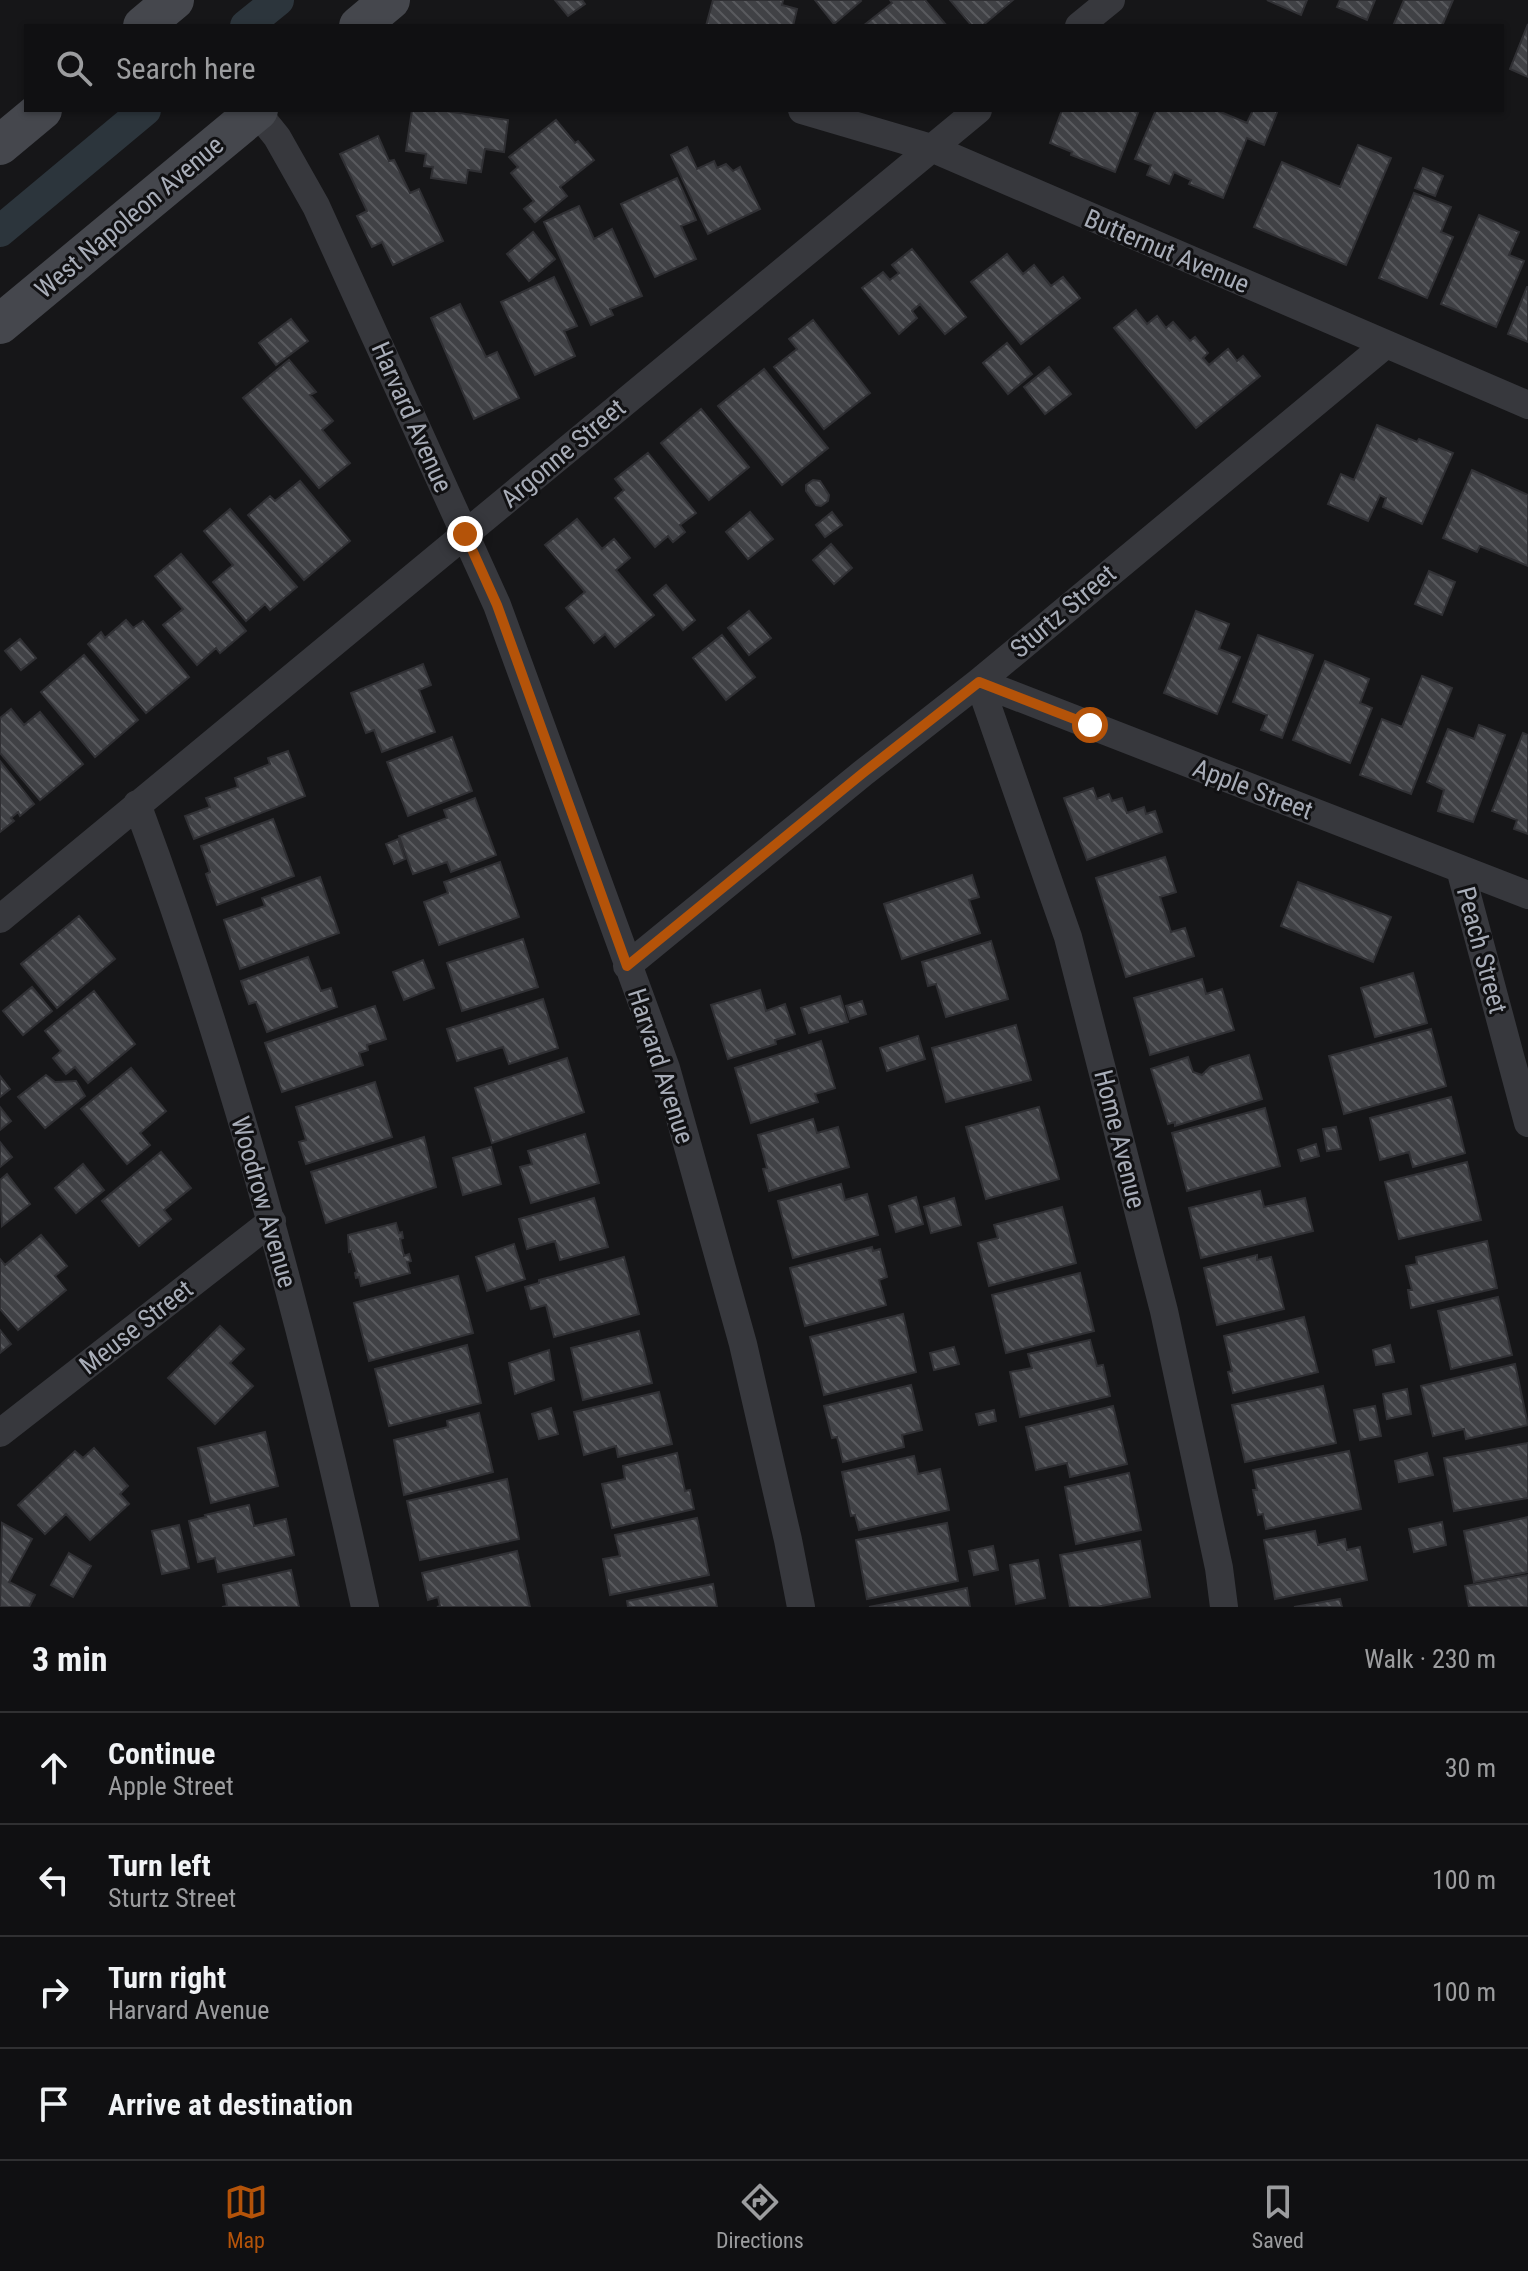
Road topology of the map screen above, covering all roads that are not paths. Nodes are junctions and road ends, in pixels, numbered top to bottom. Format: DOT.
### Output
graph roads {
  1 [pos="390,0"];
  2 [pos="1111,0"];
  3 [pos="361,24"];
  4 [pos="1081,24"];
  5 [pos="40,112"];
  6 [pos="256,112"];
  7 [pos="258,112"];
  8 [pos="809,112"];
  9 [pos="976,112"];
  10 [pos="0,145"];
  11 [pos="931,148"];
  12 [pos="0,324"];
  13 [pos="1385,345"];
  14 [pos="1528,405"];
  15 [pos="465,534"];
  16 [pos="979,682"];
  17 [pos="137,804"];
  18 [pos="1460,869"];
  19 [pos="1528,895"];
  20 [pos="0,919"];
  21 [pos="627,966"];
  22 [pos="1528,1123"];
  23 [pos="272,1221"];
  24 [pos="0,1433"];
  25 [pos="365,1607"];
  26 [pos="801,1607"];
  27 [pos="1224,1607"];
  1 -- 3 [label="main road"];
  2 -- 4 [label="street"];
  5 -- 10 [label="main road"];
  6 -- 12 [label="main road, West Napoleon Avenue"];
  7 -- 15 [label="street, Harvard Avenue"];
  8 -- 11 [label="street, Butternut Avenue"];
  9 -- 11 [label="street, Argonne Street"];
  11 -- 13 [label="street, Butternut Avenue"];
  11 -- 15 [label="street, Argonne Street"];
  13 -- 14 [label="street, Butternut Avenue"];
  13 -- 16 [label="street, Sturtz Street"];
  15 -- 17 [label="street, Argonne Street"];
  15 -- 21 [label="street, Harvard Avenue"];
  16 -- 18 [label="street, Apple Street"];
  16 -- 21 [label="street, Sturtz Street"];
  16 -- 27 [label="street, Home Avenue"];
  17 -- 20 [label="street, Argonne Street"];
  17 -- 23 [label="street, Woodrow Avenue"];
  18 -- 19 [label="street, Apple Street"];
  18 -- 22 [label="street, Peach Street"];
  21 -- 26 [label="street, Harvard Avenue"];
  23 -- 24 [label="street, Meuse Street"];
  23 -- 25 [label="street, Woodrow Avenue"];
}
